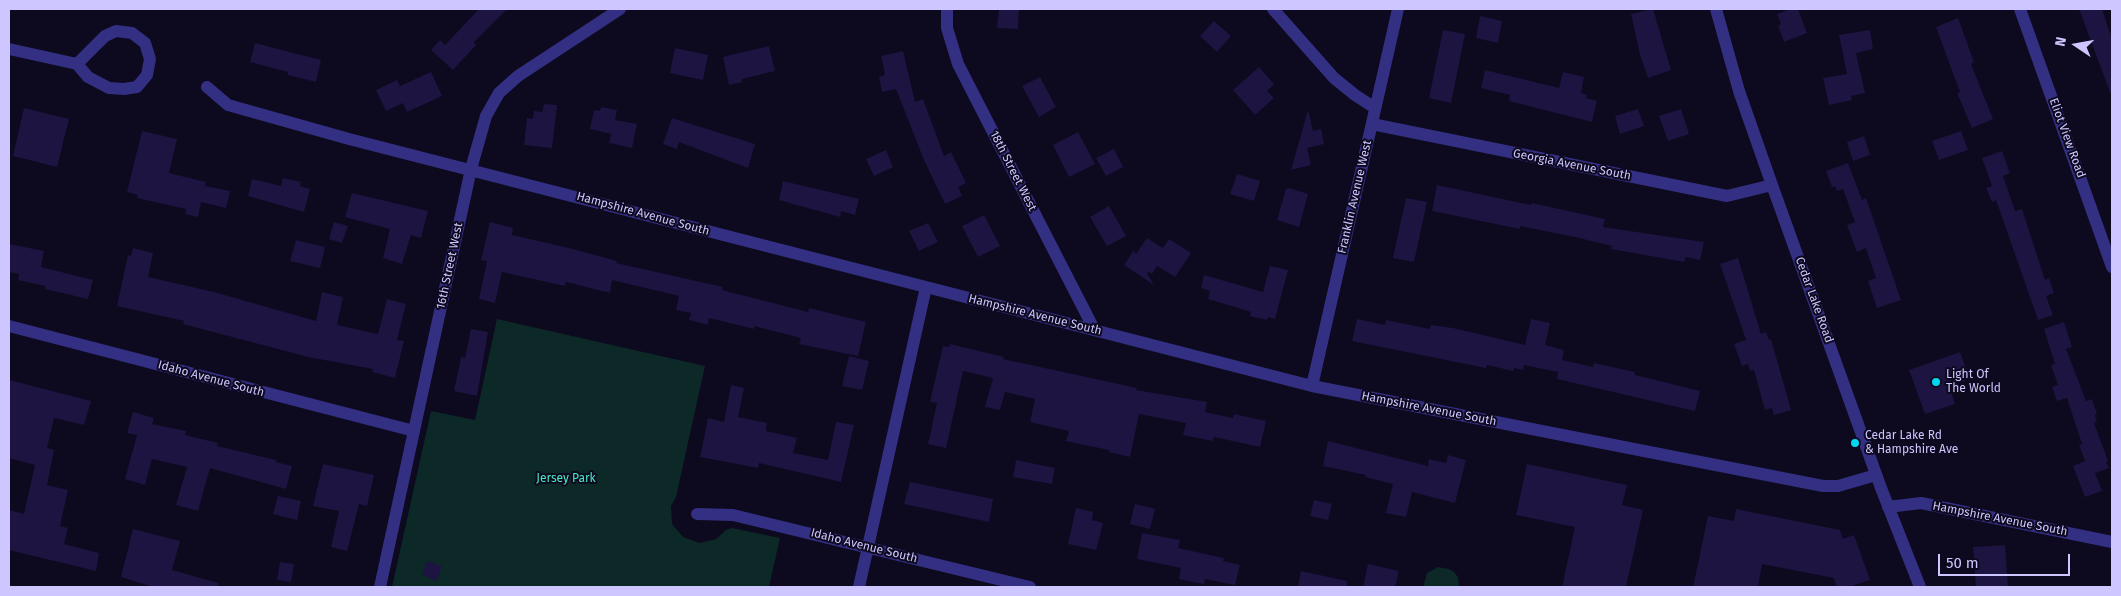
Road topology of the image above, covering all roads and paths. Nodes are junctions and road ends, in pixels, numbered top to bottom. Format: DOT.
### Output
graph roads {
  1 [pos="620,9"];
  2 [pos="947,9"];
  3 [pos="1273,9"];
  4 [pos="1398,9"];
  5 [pos="1716,9"];
  6 [pos="2020,9"];
  7 [pos="9,49"];
  8 [pos="77,64"];
  9 [pos="207,87"];
  10 [pos="1375,108"];
  11 [pos="1372,124"];
  12 [pos="471,169"];
  13 [pos="1772,184"];
  14 [pos="2112,267"];
  15 [pos="926,287"];
  16 [pos="9,326"];
  17 [pos="1094,329"];
  18 [pos="1312,386"];
  19 [pos="414,431"];
  20 [pos="1876,475"];
  21 [pos="1888,507"];
  22 [pos="697,514"];
  23 [pos="2112,542"];
  24 [pos="868,547"];
  25 [pos="380,587"];
  26 [pos="860,587"];
  27 [pos="1030,587"];
  28 [pos="1920,587"];
  1 -- 12 [label="street, 16th Street West"];
  2 -- 17 [label="street, 18th Street West"];
  3 -- 10 [label="street"];
  4 -- 10 [label="street, Franklin Avenue West"];
  5 -- 13 [label="street, Cedar Lake Road"];
  6 -- 14 [label="street, Eliot View Road"];
  7 -- 8 [label="street"];
  8 -- 8 [label="street"];
  9 -- 12 [label="street, Hampshire Avenue South"];
  10 -- 11 [label="street, Franklin Avenue West"];
  11 -- 13 [label="street, Georgia Avenue South"];
  11 -- 18 [label="street, Franklin Avenue West"];
  12 -- 15 [label="street, Hampshire Avenue South"];
  12 -- 19 [label="street, 16th Street West"];
  13 -- 20 [label="street, Cedar Lake Road"];
  15 -- 17 [label="street, Hampshire Avenue South"];
  15 -- 24 [label="street"];
  16 -- 19 [label="street, Idaho Avenue South"];
  17 -- 18 [label="street, Hampshire Avenue South"];
  18 -- 20 [label="street, Hampshire Avenue South"];
  19 -- 25 [label="street, 16th Street West"];
  20 -- 21 [label="street, Cedar Lake Road"];
  21 -- 23 [label="street, Hampshire Avenue South"];
  21 -- 28 [label="street, Cedar Lake Road"];
  22 -- 24 [label="street, Idaho Avenue South"];
  24 -- 26 [label="street"];
  24 -- 27 [label="street, Idaho Avenue South"];
}
